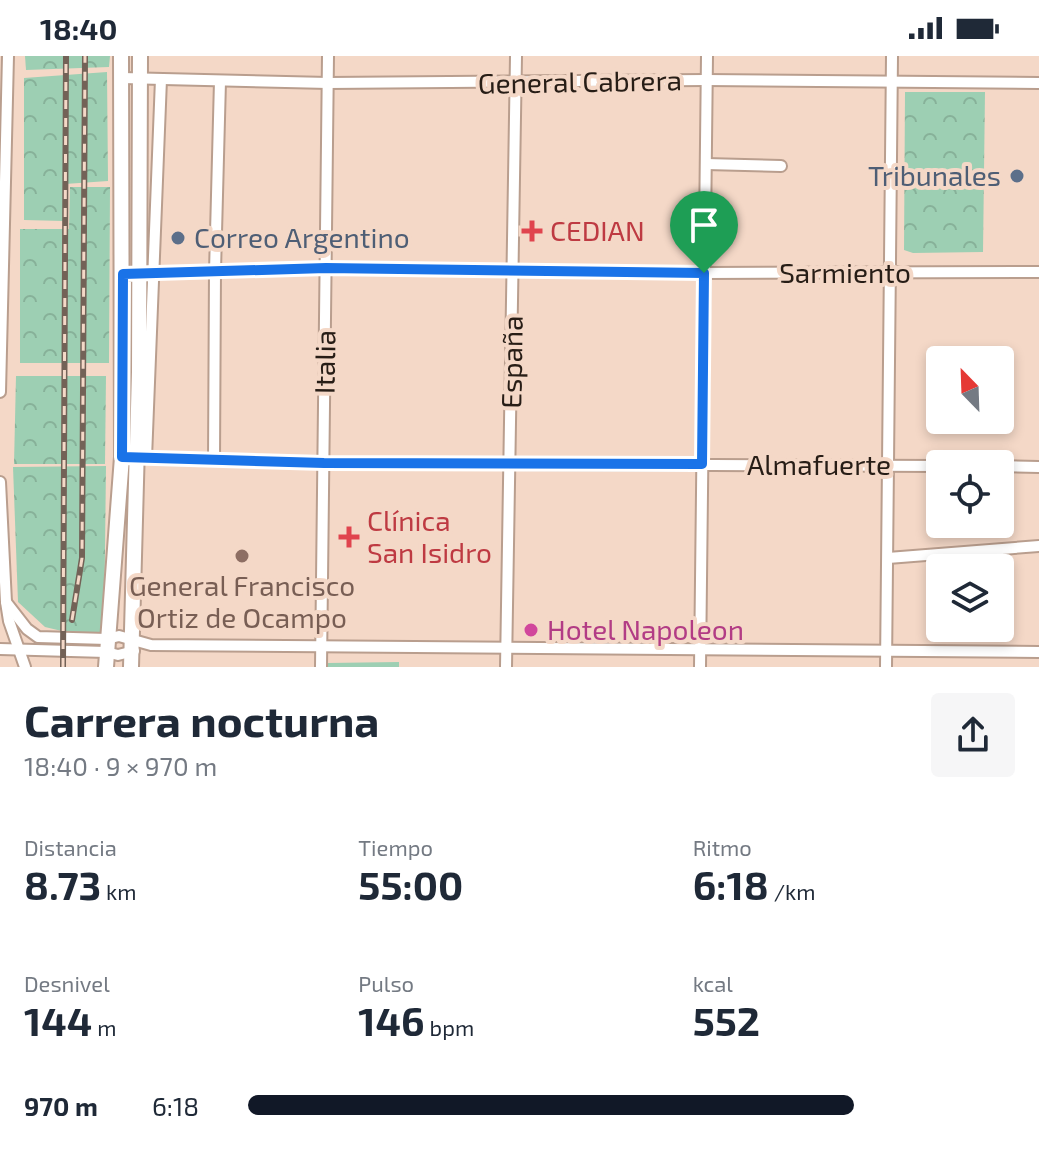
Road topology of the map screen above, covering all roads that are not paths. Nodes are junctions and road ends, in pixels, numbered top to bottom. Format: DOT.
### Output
graph roads {
  1 [pos="8,56"];
  2 [pos="121,56"];
  3 [pos="140,56"];
  4 [pos="328,56"];
  5 [pos="516,56"];
  6 [pos="707,56"];
  7 [pos="892,56"];
  8 [pos="4,77"];
  9 [pos="122,78"];
  10 [pos="140,79"];
  11 [pos="161,79"];
  12 [pos="706,80"];
  13 [pos="220,81"];
  14 [pos="891,82"];
  15 [pos="328,83"];
  16 [pos="516,83"];
  17 [pos="1039,83"];
  18 [pos="706,164"];
  19 [pos="781,166"];
  20 [pos="1,248"];
  21 [pos="326,268"];
  22 [pos="514,270"];
  23 [pos="215,271"];
  24 [pos="1039,272"];
  25 [pos="704,273"];
  26 [pos="889,273"];
  27 [pos="138,274"];
  28 [pos="1,285"];
  29 [pos="0,392"];
  30 [pos="134,458"];
  31 [pos="214,460"];
  32 [pos="324,463"];
  33 [pos="509,463"];
  34 [pos="702,464"];
  35 [pos="888,466"];
  36 [pos="926,466"];
  37 [pos="1014,466"];
  38 [pos="1039,467"];
  39 [pos="0,482"];
  40 [pos="1039,546"];
  41 [pos="888,558"];
  42 [pos="6,602"];
  43 [pos="322,646"];
  44 [pos="506,648"];
  45 [pos="0,649"];
  46 [pos="20,649"];
  47 [pos="700,649"];
  48 [pos="886,651"];
  49 [pos="106,652"];
  50 [pos="1039,652"];
  51 [pos="132,653"];
  52 [pos="25,667"];
  53 [pos="321,667"];
  54 [pos="506,667"];
  55 [pos="700,667"];
  56 [pos="886,667"];
  1 -- 8 [label="street"];
  2 -- 9 [label="main road"];
  3 -- 10 [label="main road"];
  4 -- 15 [label="street, Italia"];
  5 -- 16 [label="street, España"];
  6 -- 12 [label="street"];
  7 -- 14 [label="street"];
  8 -- 20 [label="street"];
  9 -- 10 [label="street, General Cabrera"];
  9 -- 27 [label="main road"];
  10 -- 11 [label="street, General Cabrera"];
  10 -- 27 [label="main road"];
  11 -- 13 [label="street, General Cabrera"];
  11 -- 27 [label="street"];
  12 -- 14 [label="street, General Cabrera"];
  12 -- 16 [label="street, General Cabrera"];
  12 -- 18 [label="street"];
  13 -- 15 [label="street, General Cabrera"];
  13 -- 23 [label="street"];
  14 -- 17 [label="street, General Cabrera"];
  14 -- 26 [label="street"];
  15 -- 16 [label="street, General Cabrera"];
  15 -- 21 [label="street, Italia"];
  16 -- 22 [label="street, España"];
  18 -- 19 [label="street"];
  18 -- 25 [label="street"];
  20 -- 28 [label="street"];
  21 -- 22 [label="street, Sarmiento"];
  21 -- 23 [label="street, Sarmiento"];
  21 -- 32 [label="street, Italia"];
  22 -- 25 [label="street, Sarmiento"];
  22 -- 33 [label="street, España"];
  23 -- 27 [label="street, Sarmiento"];
  23 -- 31 [label="street"];
  24 -- 26 [label="street, Sarmiento"];
  25 -- 26 [label="street, Sarmiento"];
  25 -- 34 [label="street"];
  26 -- 35 [label="street"];
  27 -- 30 [label="main road"];
  28 -- 29 [label="street"];
  30 -- 31 [label="street, Almafuerte"];
  30 -- 49 [label="main road"];
  30 -- 51 [label="main road"];
  31 -- 32 [label="street, Almafuerte"];
  32 -- 33 [label="street, Almafuerte"];
  32 -- 43 [label="street, Italia"];
  33 -- 34 [label="street, Almafuerte"];
  33 -- 44 [label="street, España"];
  34 -- 35 [label="street, Almafuerte"];
  34 -- 47 [label="street"];
  35 -- 36 [label="street, Almafuerte"];
  35 -- 41 [label="street"];
  37 -- 38 [label="street"];
  39 -- 42 [label="street"];
  40 -- 41 [label="street"];
  41 -- 48 [label="street"];
  42 -- 46 [label="street"];
  42 -- 49 [label="street"];
  43 -- 44 [label="street"];
  43 -- 51 [label="street"];
  43 -- 53 [label="street, Italia"];
  44 -- 47 [label="street"];
  44 -- 54 [label="street, España"];
  45 -- 46 [label="street"];
  46 -- 49 [label="street"];
  46 -- 52 [label="street"];
  47 -- 48 [label="street"];
  47 -- 55 [label="street"];
  48 -- 50 [label="street"];
  48 -- 56 [label="street"];
  49 -- 51 [label="street"];
  49 -- 51 [label="street"];
}
